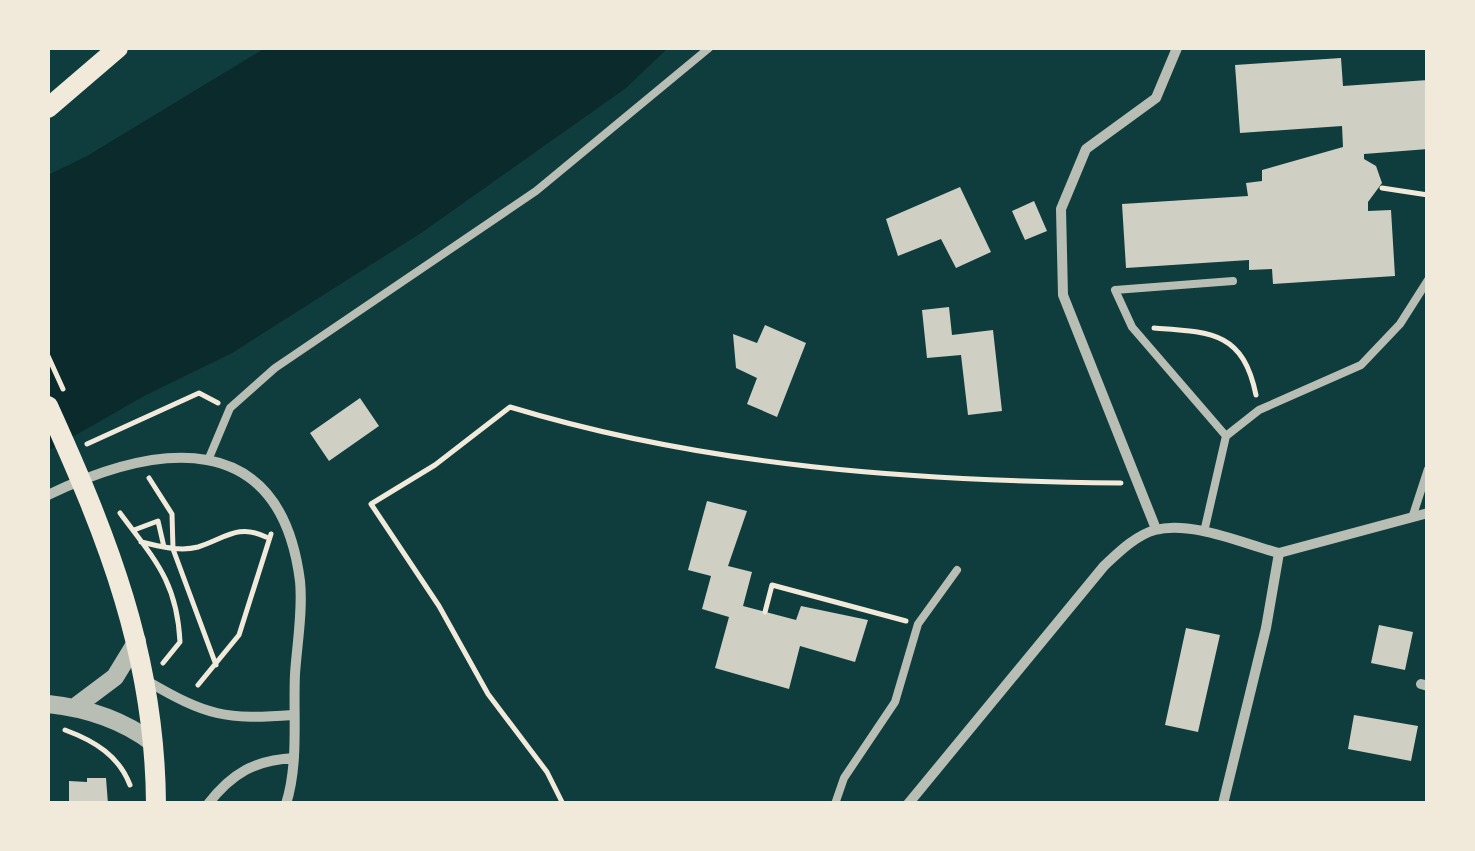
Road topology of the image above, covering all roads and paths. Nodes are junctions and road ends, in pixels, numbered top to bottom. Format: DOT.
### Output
graph roads {
  1 [pos="118,48"];
  2 [pos="709,48"];
  3 [pos="1177,48"];
  4 [pos="48,108"];
  5 [pos="1382,188"];
  6 [pos="1428,195"];
  7 [pos="1428,280"];
  8 [pos="1233,281"];
  9 [pos="1132,327"];
  10 [pos="48,406"];
  11 [pos="230,408"];
  12 [pos="1259,410"];
  13 [pos="1226,436"];
  14 [pos="81,447"];
  15 [pos="209,458"];
  16 [pos="131,462"];
  17 [pos="1428,469"];
  18 [pos="1134,483"];
  19 [pos="48,495"];
  20 [pos="1428,513"];
  21 [pos="1413,515"];
  22 [pos="110,518"];
  23 [pos="1156,530"];
  24 [pos="133,531"];
  25 [pos="1203,533"];
  26 [pos="142,542"];
  27 [pos="164,547"];
  28 [pos="173,549"];
  29 [pos="1279,553"];
  30 [pos="957,570"];
  31 [pos="765,612"];
  32 [pos="918,624"];
  33 [pos="137,641"];
  34 [pos="216,665"];
  35 [pos="147,681"];
  36 [pos="198,684"];
  37 [pos="48,704"];
  38 [pos="75,706"];
  39 [pos="294,715"];
  40 [pos="62,729"];
  41 [pos="154,743"];
  42 [pos="294,758"];
  43 [pos="130,782"];
  44 [pos="156,804"];
  45 [pos="208,804"];
  46 [pos="286,804"];
  47 [pos="563,804"];
  48 [pos="835,804"];
  49 [pos="908,804"];
  50 [pos="1223,804"];
  1 -- 4 [label="main road"];
  2 -- 11 [label="lane"];
  3 -- 18 [label="street"];
  5 -- 6 [label="path"];
  7 -- 12 [label="lane"];
  8 -- 9 [label="lane"];
  9 -- 12 [label="path"];
  9 -- 13 [label="lane"];
  10 -- 22 [label="main road"];
  11 -- 14 [label="path"];
  11 -- 15 [label="lane"];
  12 -- 13 [label="lane"];
  13 -- 25 [label="lane"];
  15 -- 16 [label="street"];
  15 -- 39 [label="street"];
  16 -- 19 [label="street"];
  16 -- 28 [label="path"];
  17 -- 21 [label="lane"];
  18 -- 23 [label="street"];
  18 -- 47 [label="path"];
  20 -- 21 [label="street"];
  21 -- 29 [label="street"];
  22 -- 24 [label="path"];
  22 -- 33 [label="main road"];
  23 -- 25 [label="street"];
  23 -- 49 [label="street"];
  24 -- 26 [label="path"];
  24 -- 27 [label="path"];
  25 -- 29 [label="street"];
  26 -- 27 [label="path"];
  26 -- 35 [label="path"];
  27 -- 28 [label="path"];
  28 -- 34 [label="path"];
  28 -- 34 [label="path"];
  29 -- 50 [label="street"];
  30 -- 32 [label="lane"];
  31 -- 32 [label="path"];
  32 -- 48 [label="lane"];
  33 -- 35 [label="main road"];
  33 -- 38 [label="street"];
  34 -- 36 [label="path"];
  35 -- 39 [label="street"];
  35 -- 41 [label="main road"];
  37 -- 38 [label="street"];
  38 -- 41 [label="street"];
  39 -- 42 [label="street"];
  40 -- 43 [label="path"];
  41 -- 44 [label="main road"];
  42 -- 45 [label="street"];
  42 -- 46 [label="street"];
}
